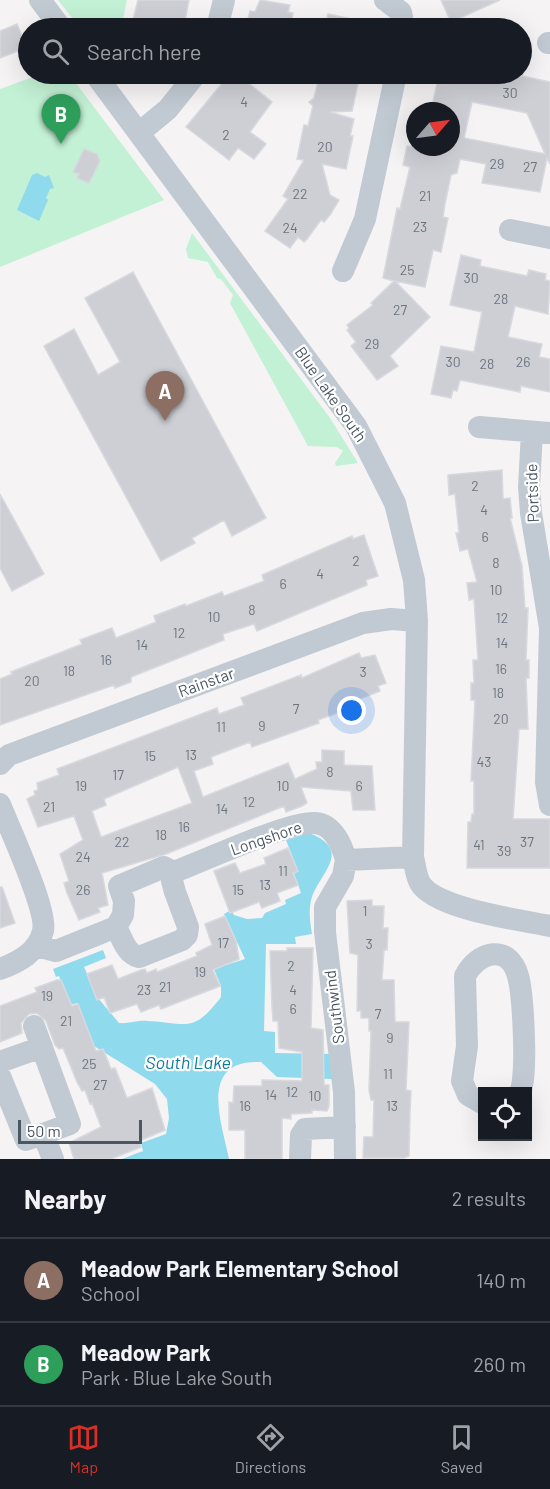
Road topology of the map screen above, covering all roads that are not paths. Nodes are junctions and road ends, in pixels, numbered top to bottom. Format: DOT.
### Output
graph roads {
  1 [pos="40,0"];
  2 [pos="224,0"];
  3 [pos="385,0"];
  4 [pos="54,18"];
  5 [pos="220,18"];
  6 [pos="402,18"];
  7 [pos="102,84"];
  8 [pos="188,84"];
  9 [pos="394,84"];
  10 [pos="139,133"];
  11 [pos="510,230"];
  12 [pos="550,238"];
  13 [pos="343,271"];
  14 [pos="479,427"];
  15 [pos="541,432"];
  16 [pos="417,621"];
  17 [pos="0,764"];
  18 [pos="0,804"];
  19 [pos="550,805"];
  20 [pos="413,857"];
  21 [pos="346,860"];
  22 [pos="174,872"];
  23 [pos="504,916"];
  24 [pos="550,926"];
  25 [pos="116,927"];
  26 [pos="37,946"];
  27 [pos="496,953"];
  28 [pos="0,969"];
  29 [pos="0,1062"];
  30 [pos="0,1076"];
  31 [pos="521,1087"];
  32 [pos="478,1100"];
  33 [pos="345,1127"];
  34 [pos="43,1134"];
  35 [pos="53,1159"];
  36 [pos="300,1159"];
  37 [pos="345,1159"];
  1 -- 4 [label="street"];
  2 -- 5 [label="street"];
  3 -- 6 [label="street"];
  7 -- 10 [label="street, Blue Lake South"];
  8 -- 10 [label="street"];
  9 -- 13 [label="street"];
  10 -- 16 [label="street, Blue Lake South"];
  11 -- 12 [label="street"];
  14 -- 15 [label="street"];
  15 -- 19 [label="street, Portside"];
  16 -- 17 [label="street, Rainstar"];
  16 -- 20 [label="street, Blue Lake South"];
  18 -- 26 [label="street"];
  20 -- 21 [label="street"];
  20 -- 23 [label="street, Blue Lake South"];
  21 -- 22 [label="street, Longshore"];
  21 -- 33 [label="street, Southwind"];
  22 -- 25 [label="street, Longshore"];
  22 -- 25 [label="street"];
  23 -- 24 [label="street, Blue Lake South"];
  23 -- 27 [label="street"];
  25 -- 26 [label="street"];
  26 -- 28 [label="street"];
  27 -- 31 [label="street"];
  27 -- 32 [label="street"];
  29 -- 34 [label="street"];
  30 -- 34 [label="street"];
  33 -- 36 [label="street"];
  33 -- 37 [label="street, Southwind"];
  34 -- 35 [label="street"];
}
